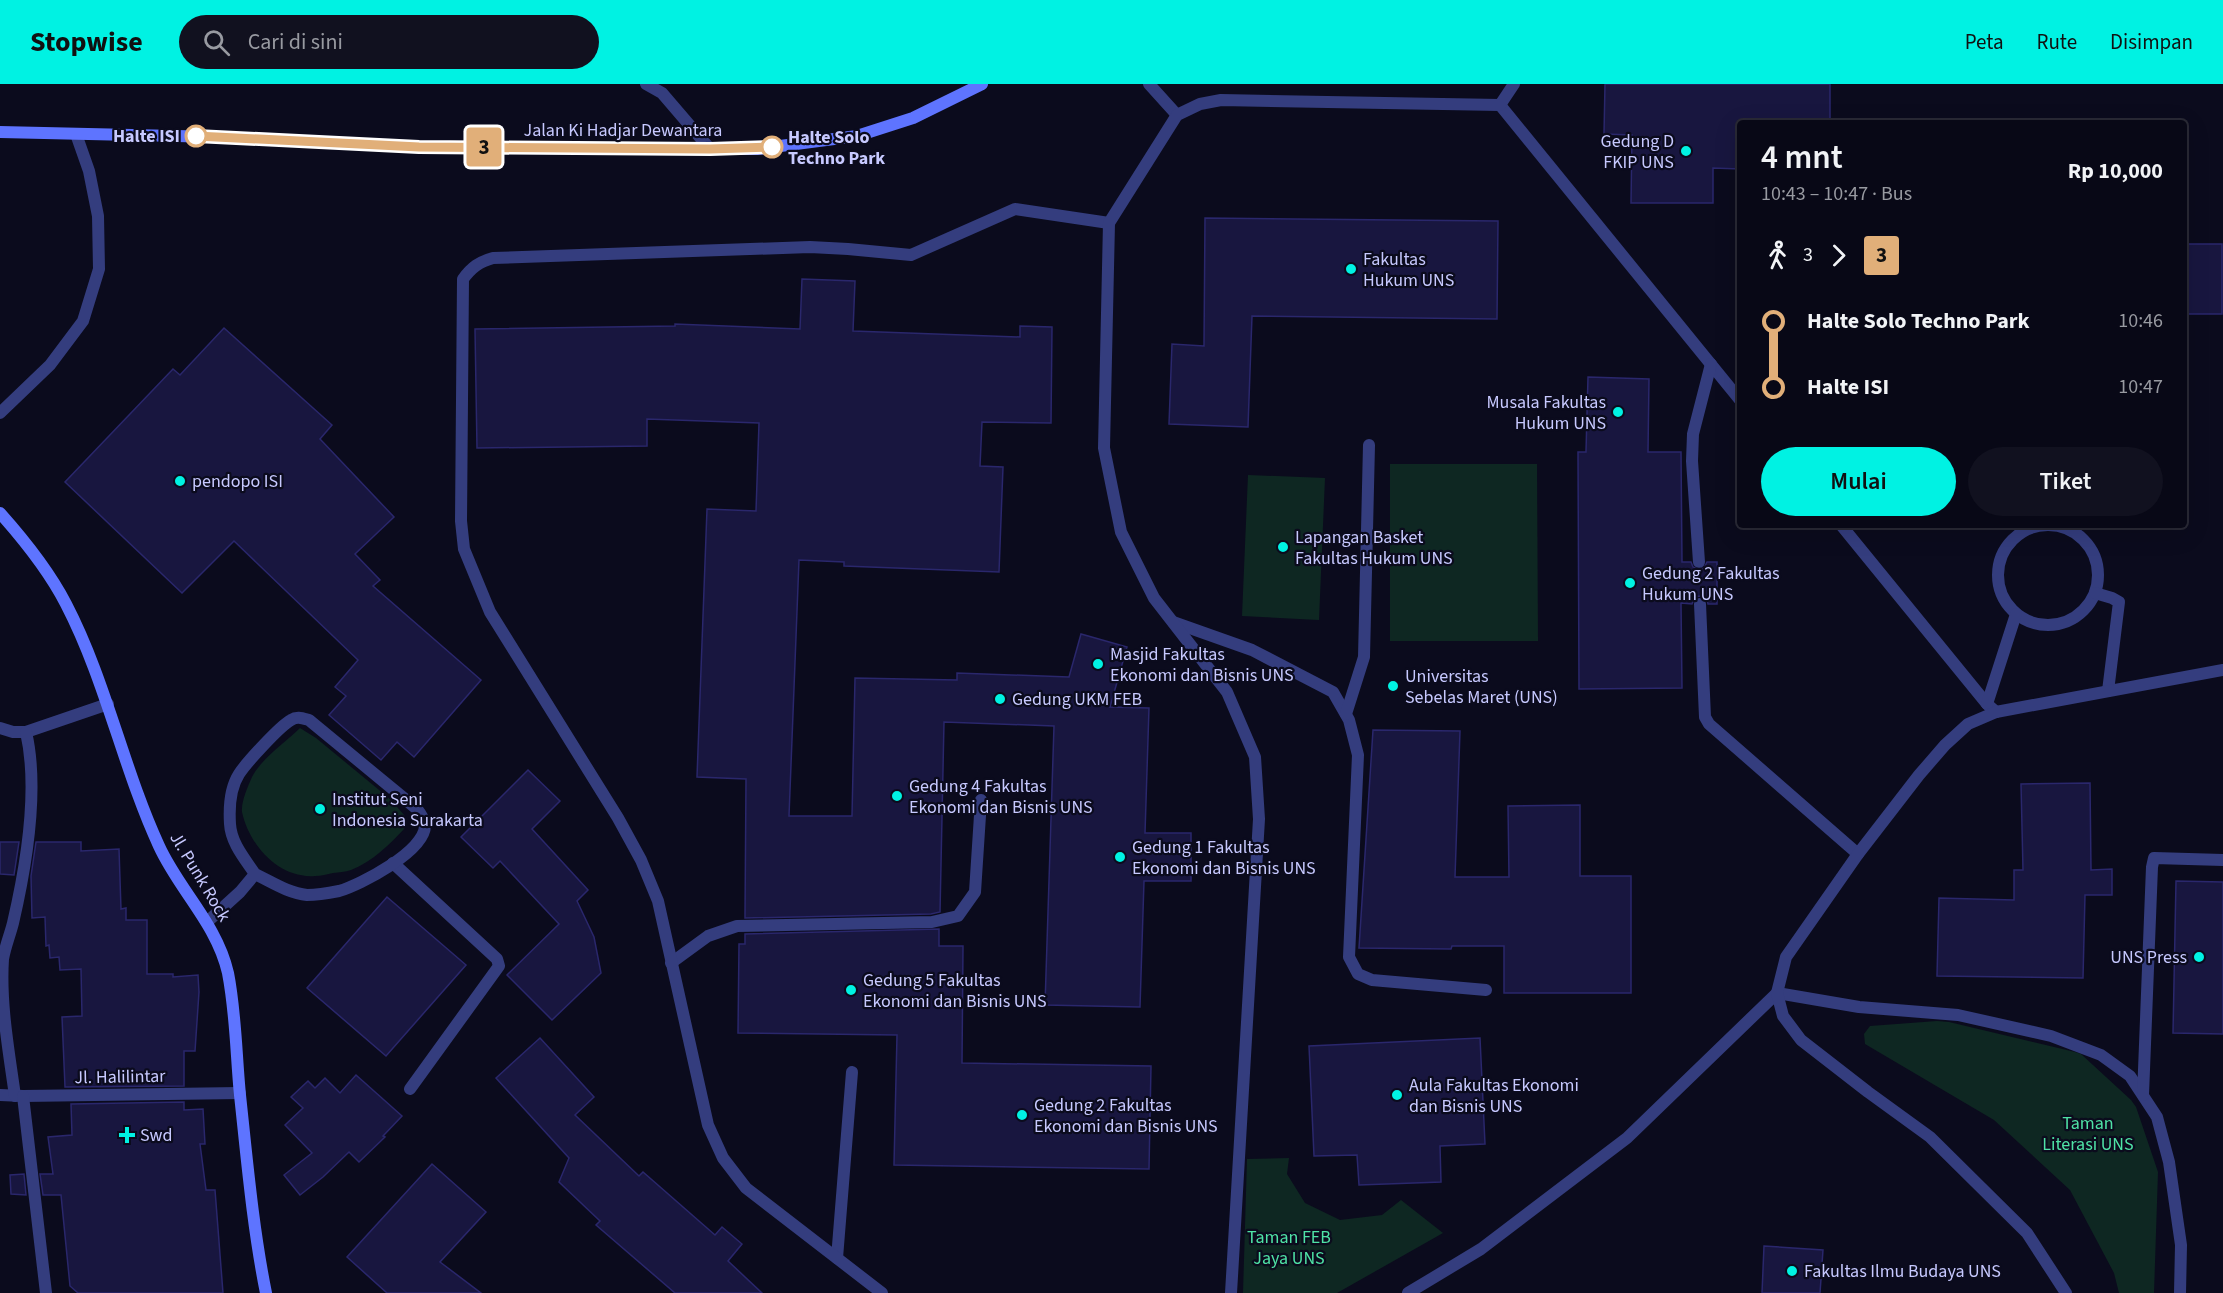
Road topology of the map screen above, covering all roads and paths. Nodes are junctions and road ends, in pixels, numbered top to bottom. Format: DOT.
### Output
graph roads {
  1 [pos="646,84"];
  2 [pos="982,84"];
  3 [pos="1149,84"];
  4 [pos="1514,84"];
  5 [pos="1500,105"];
  6 [pos="1177,115"];
  7 [pos="0,132"];
  8 [pos="76,134"];
  9 [pos="710,149"];
  10 [pos="1109,223"];
  11 [pos="1711,364"];
  12 [pos="1737,396"];
  13 [pos="0,413"];
  14 [pos="1369,445"];
  15 [pos="0,513"];
  16 [pos="1843,528"];
  17 [pos="2033,528"];
  18 [pos="2062,528"];
  19 [pos="1699,562"];
  20 [pos="2095,593"];
  21 [pos="1700,604"];
  22 [pos="2016,614"];
  23 [pos="1172,621"];
  24 [pos="2223,670"];
  25 [pos="2108,691"];
  26 [pos="108,704"];
  27 [pos="1991,708"];
  28 [pos="1346,714"];
  29 [pos="0,728"];
  30 [pos="26,732"];
  31 [pos="981,800"];
  32 [pos="1858,854"];
  33 [pos="2223,860"];
  34 [pos="393,863"];
  35 [pos="255,874"];
  36 [pos="207,922"];
  37 [pos="671,963"];
  38 [pos="1486,990"];
  39 [pos="1777,993"];
  40 [pos="852,1072"];
  41 [pos="410,1089"];
  42 [pos="240,1093"];
  43 [pos="0,1095"];
  44 [pos="2143,1095"];
  45 [pos="19,1096"];
  46 [pos="837,1258"];
  47 [pos="46,1293"];
  48 [pos="266,1293"];
  49 [pos="882,1293"];
  50 [pos="1231,1293"];
  51 [pos="1408,1293"];
  52 [pos="2066,1293"];
  53 [pos="2180,1293"];
  1 -- 9 [label="street"];
  2 -- 9 [label="main road, Jalan Ki Hadjar Dewantara"];
  3 -- 6 [label="street"];
  4 -- 5 [label="street"];
  5 -- 6 [label="street"];
  5 -- 11 [label="street"];
  6 -- 10 [label="street"];
  7 -- 8 [label="main road, Jalan Ki Hadjar Dewantara"];
  8 -- 9 [label="main road, Jalan Ki Hadjar Dewantara"];
  8 -- 13 [label="street"];
  10 -- 23 [label="street"];
  10 -- 37 [label="street"];
  11 -- 12 [label="street"];
  11 -- 19 [label="street"];
  14 -- 28 [label="street"];
  15 -- 26 [label="main road, Jl. Punk Rock"];
  16 -- 27 [label="street"];
  17 -- 22 [label="street"];
  18 -- 20 [label="street"];
  20 -- 22 [label="street"];
  20 -- 25 [label="street"];
  21 -- 32 [label="street"];
  22 -- 27 [label="street"];
  23 -- 28 [label="street"];
  23 -- 50 [label="street"];
  24 -- 25 [label="street"];
  25 -- 27 [label="street"];
  26 -- 30 [label="street"];
  26 -- 36 [label="main road, Jl. Punk Rock"];
  27 -- 32 [label="street"];
  28 -- 38 [label="street"];
  29 -- 30 [label="street"];
  30 -- 45 [label="street"];
  31 -- 37 [label="street"];
  32 -- 39 [label="street"];
  33 -- 44 [label="street"];
  34 -- 35 [label="street"];
  34 -- 35 [label="street"];
  34 -- 41 [label="street"];
  35 -- 36 [label="street"];
  36 -- 42 [label="main road, Jl. Punk Rock"];
  37 -- 46 [label="street"];
  39 -- 44 [label="street"];
  39 -- 51 [label="street"];
  39 -- 52 [label="street"];
  40 -- 46 [label="street"];
  42 -- 45 [label="street, Jl. Halilintar"];
  42 -- 48 [label="main road, Jl. Punk Rock"];
  43 -- 45 [label="street, Jl. Halilintar"];
  44 -- 53 [label="street"];
  45 -- 47 [label="street"];
  46 -- 49 [label="street"];
}
